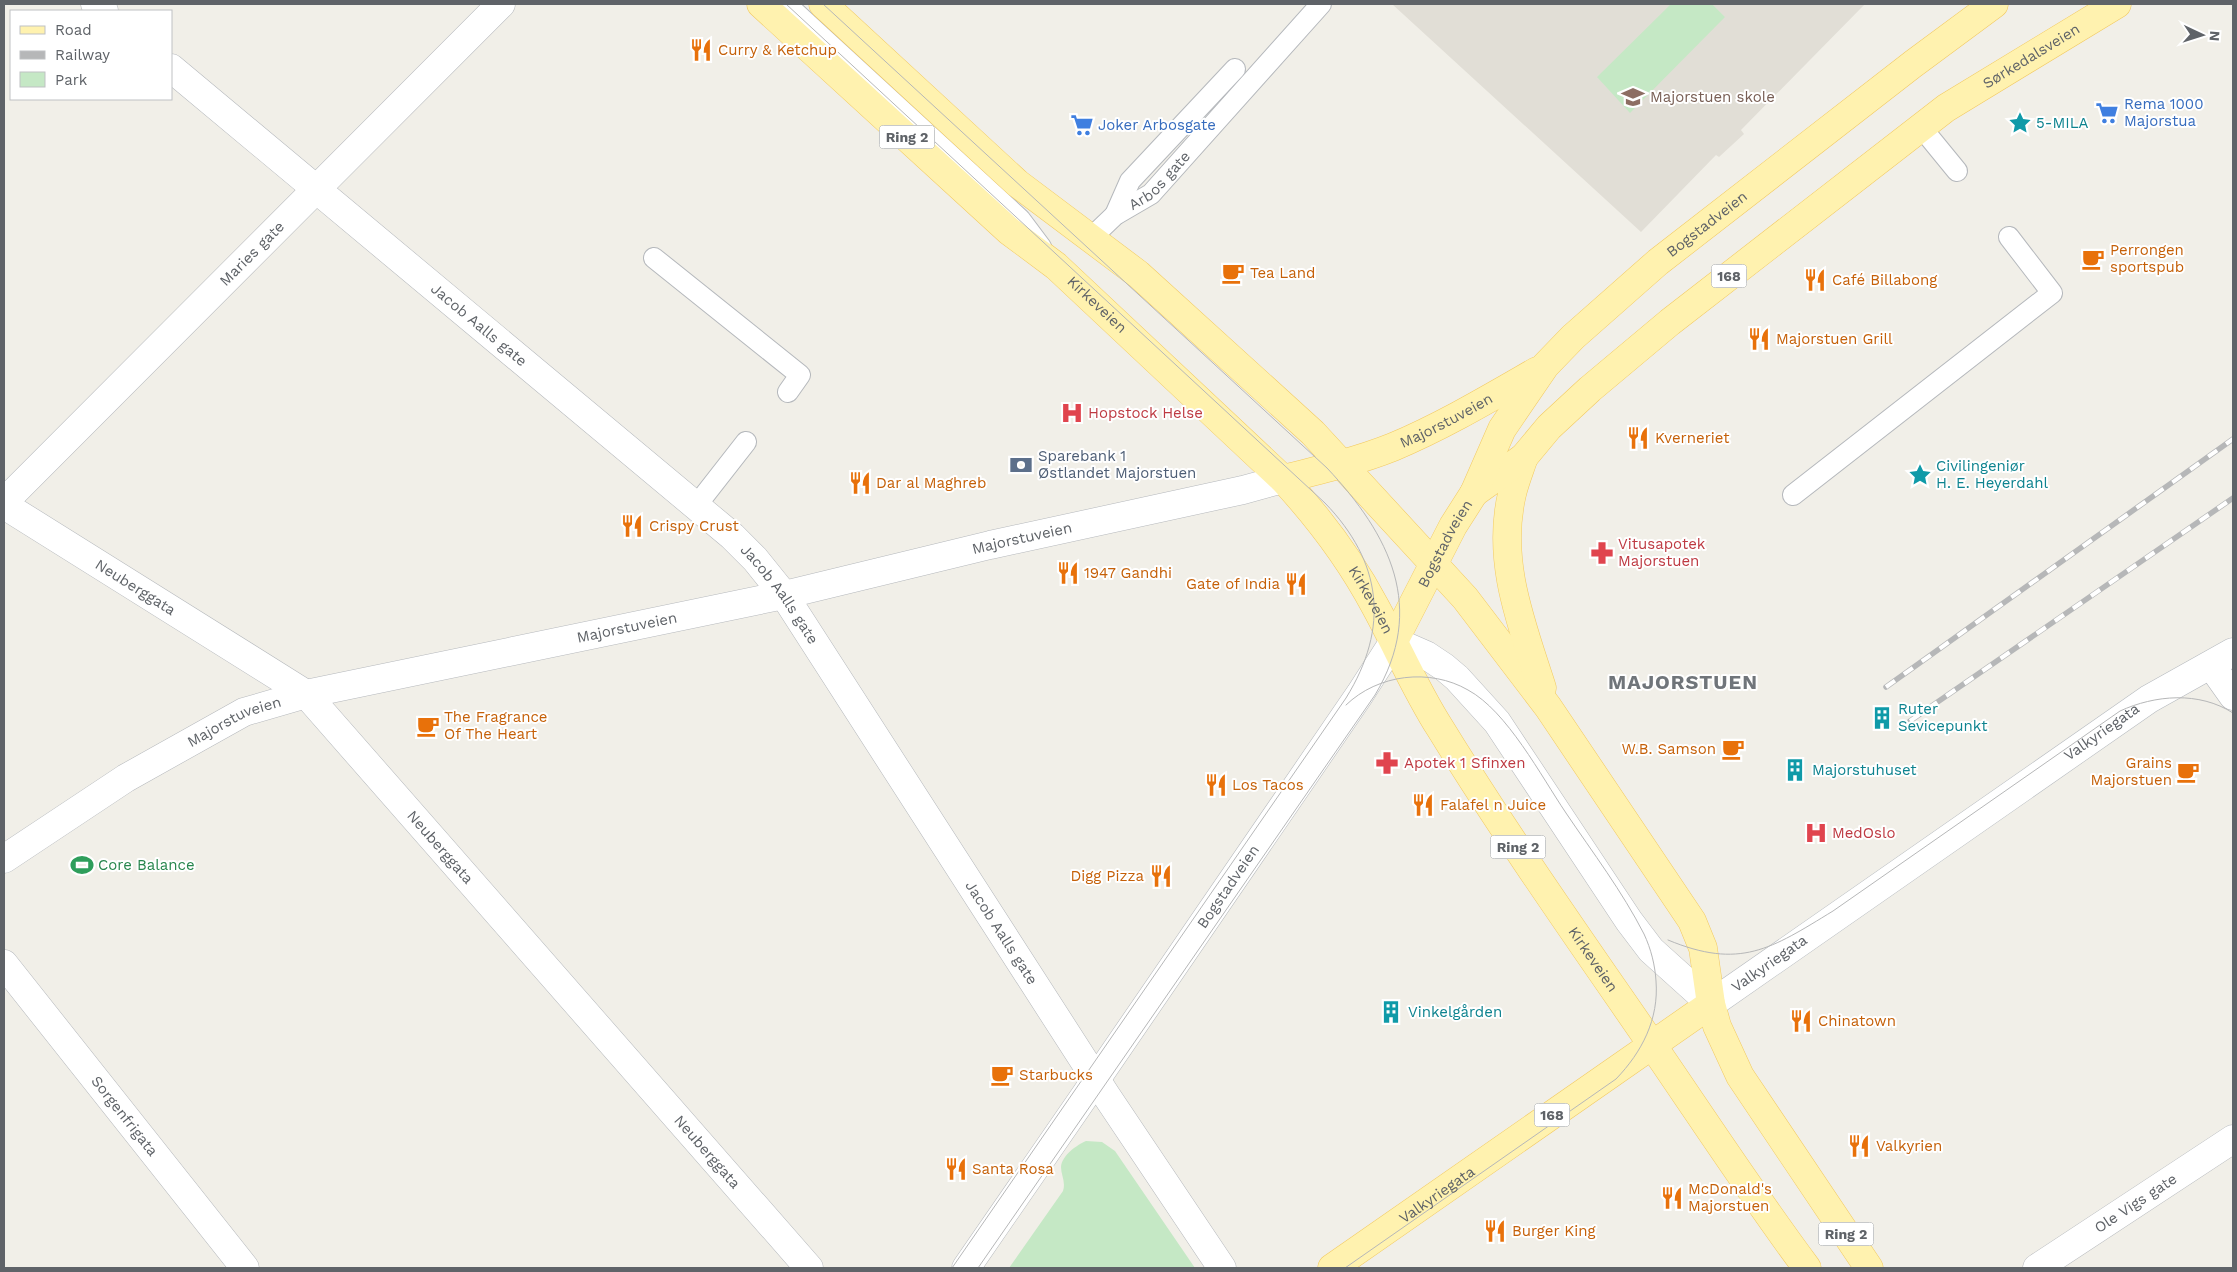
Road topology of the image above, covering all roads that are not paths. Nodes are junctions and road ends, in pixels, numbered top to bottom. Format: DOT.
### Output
graph roads {
  1 [pos="501,4"];
  2 [pos="761,4"];
  3 [pos="786,4"];
  4 [pos="823,4"];
  5 [pos="1321,4"];
  6 [pos="1994,4"];
  7 [pos="2117,4"];
  8 [pos="172,69"];
  9 [pos="1235,69"];
  10 [pos="1946,108"];
  11 [pos="1921,127"];
  12 [pos="1957,171"];
  13 [pos="316,190"];
  14 [pos="1115,215"];
  15 [pos="2009,237"];
  16 [pos="1091,238"];
  17 [pos="654,258"];
  18 [pos="1056,266"];
  19 [pos="1545,366"];
  20 [pos="788,392"];
  21 [pos="746,442"];
  22 [pos="1524,457"];
  23 [pos="1341,464"];
  24 [pos="1283,479"];
  25 [pos="1474,492"];
  26 [pos="1793,495"];
  27 [pos="4,503"];
  28 [pos="696,506"];
  29 [pos="1434,562"];
  30 [pos="784,594"];
  31 [pos="1394,641"];
  32 [pos="2222,659"];
  33 [pos="306,694"];
  34 [pos="2233,696"];
  35 [pos="1548,707"];
  36 [pos="4,859"];
  37 [pos="4,964"];
  38 [pos="1711,1004"];
  39 [pos="1652,1046"];
  40 [pos="1097,1078"];
  41 [pos="2233,1139"];
  42 [pos="245,1268"];
  43 [pos="809,1268"];
  44 [pos="966,1268"];
  45 [pos="1222,1268"];
  46 [pos="1332,1268"];
  47 [pos="1807,1268"];
  48 [pos="1869,1268"];
  49 [pos="2037,1268"];
  1 -- 13 [label="street, Maries gate"];
  2 -- 18 [label="main road, Kirkeveien / Ring 2"];
  3 -- 18 [label="lane"];
  4 -- 16 [label="main road, Ring 2"];
  5 -- 14 [label="lane, Arbos gate"];
  6 -- 19 [label="main road, Bogstadveien / 168"];
  7 -- 10 [label="main road, Sørkedalsveien / 168"];
  8 -- 13 [label="street, Jacob Aalls gate"];
  9 -- 14 [label="lane"];
  10 -- 11 [label="main road, Bogstadveien / 168"];
  11 -- 12 [label="lane"];
  11 -- 22 [label="main road, Bogstadveien / 168"];
  13 -- 27 [label="street, Maries gate"];
  13 -- 28 [label="street, Jacob Aalls gate"];
  14 -- 16 [label="lane, Arbos gate"];
  15 -- 26 [label="lane"];
  16 -- 23 [label="main road, Ring 2"];
  17 -- 20 [label="lane"];
  18 -- 24 [label="main road, Kirkeveien / Ring 2"];
  19 -- 23 [label="main road, Majorstuveien / 168"];
  19 -- 25 [label="main road, Bogstadveien / 168"];
  21 -- 28 [label="lane"];
  22 -- 25 [label="main road, Bogstadveien / 168"];
  22 -- 35 [label="main road, Bogstadveien / 168"];
  23 -- 24 [label="main road, 168"];
  23 -- 29 [label="main road, Ring 2"];
  24 -- 30 [label="street, Majorstuveien"];
  24 -- 31 [label="main road, Kirkeveien / Ring 2"];
  25 -- 29 [label="main road, Bogstadveien / 168"];
  27 -- 33 [label="street, Neuberggata"];
  28 -- 30 [label="street, Jacob Aalls gate"];
  29 -- 31 [label="main road, Bogstadveien / 168"];
  29 -- 35 [label="main road, Ring 2"];
  30 -- 33 [label="street, Majorstuveien"];
  30 -- 40 [label="street, Jacob Aalls gate"];
  31 -- 38 [label="street, Kirkeveien"];
  31 -- 39 [label="main road, Kirkeveien / Ring 2"];
  31 -- 40 [label="street, Bogstadveien"];
  32 -- 34 [label="street"];
  32 -- 38 [label="street, Valkyriegata"];
  33 -- 36 [label="street, Majorstuveien"];
  33 -- 43 [label="street, Neuberggata"];
  35 -- 38 [label="main road, Ring 2"];
  37 -- 42 [label="street, Sorgenfrigata"];
  38 -- 39 [label="main road, Valkyriegata / 168"];
  38 -- 48 [label="main road, Ring 2"];
  39 -- 46 [label="main road, Valkyriegata / 168"];
  39 -- 47 [label="main road, Kirkeveien / Ring 2"];
  40 -- 44 [label="street, Bogstadveien"];
  40 -- 45 [label="street, Jacob Aalls gate"];
  41 -- 49 [label="street, Ole Vigs gate"];
}
